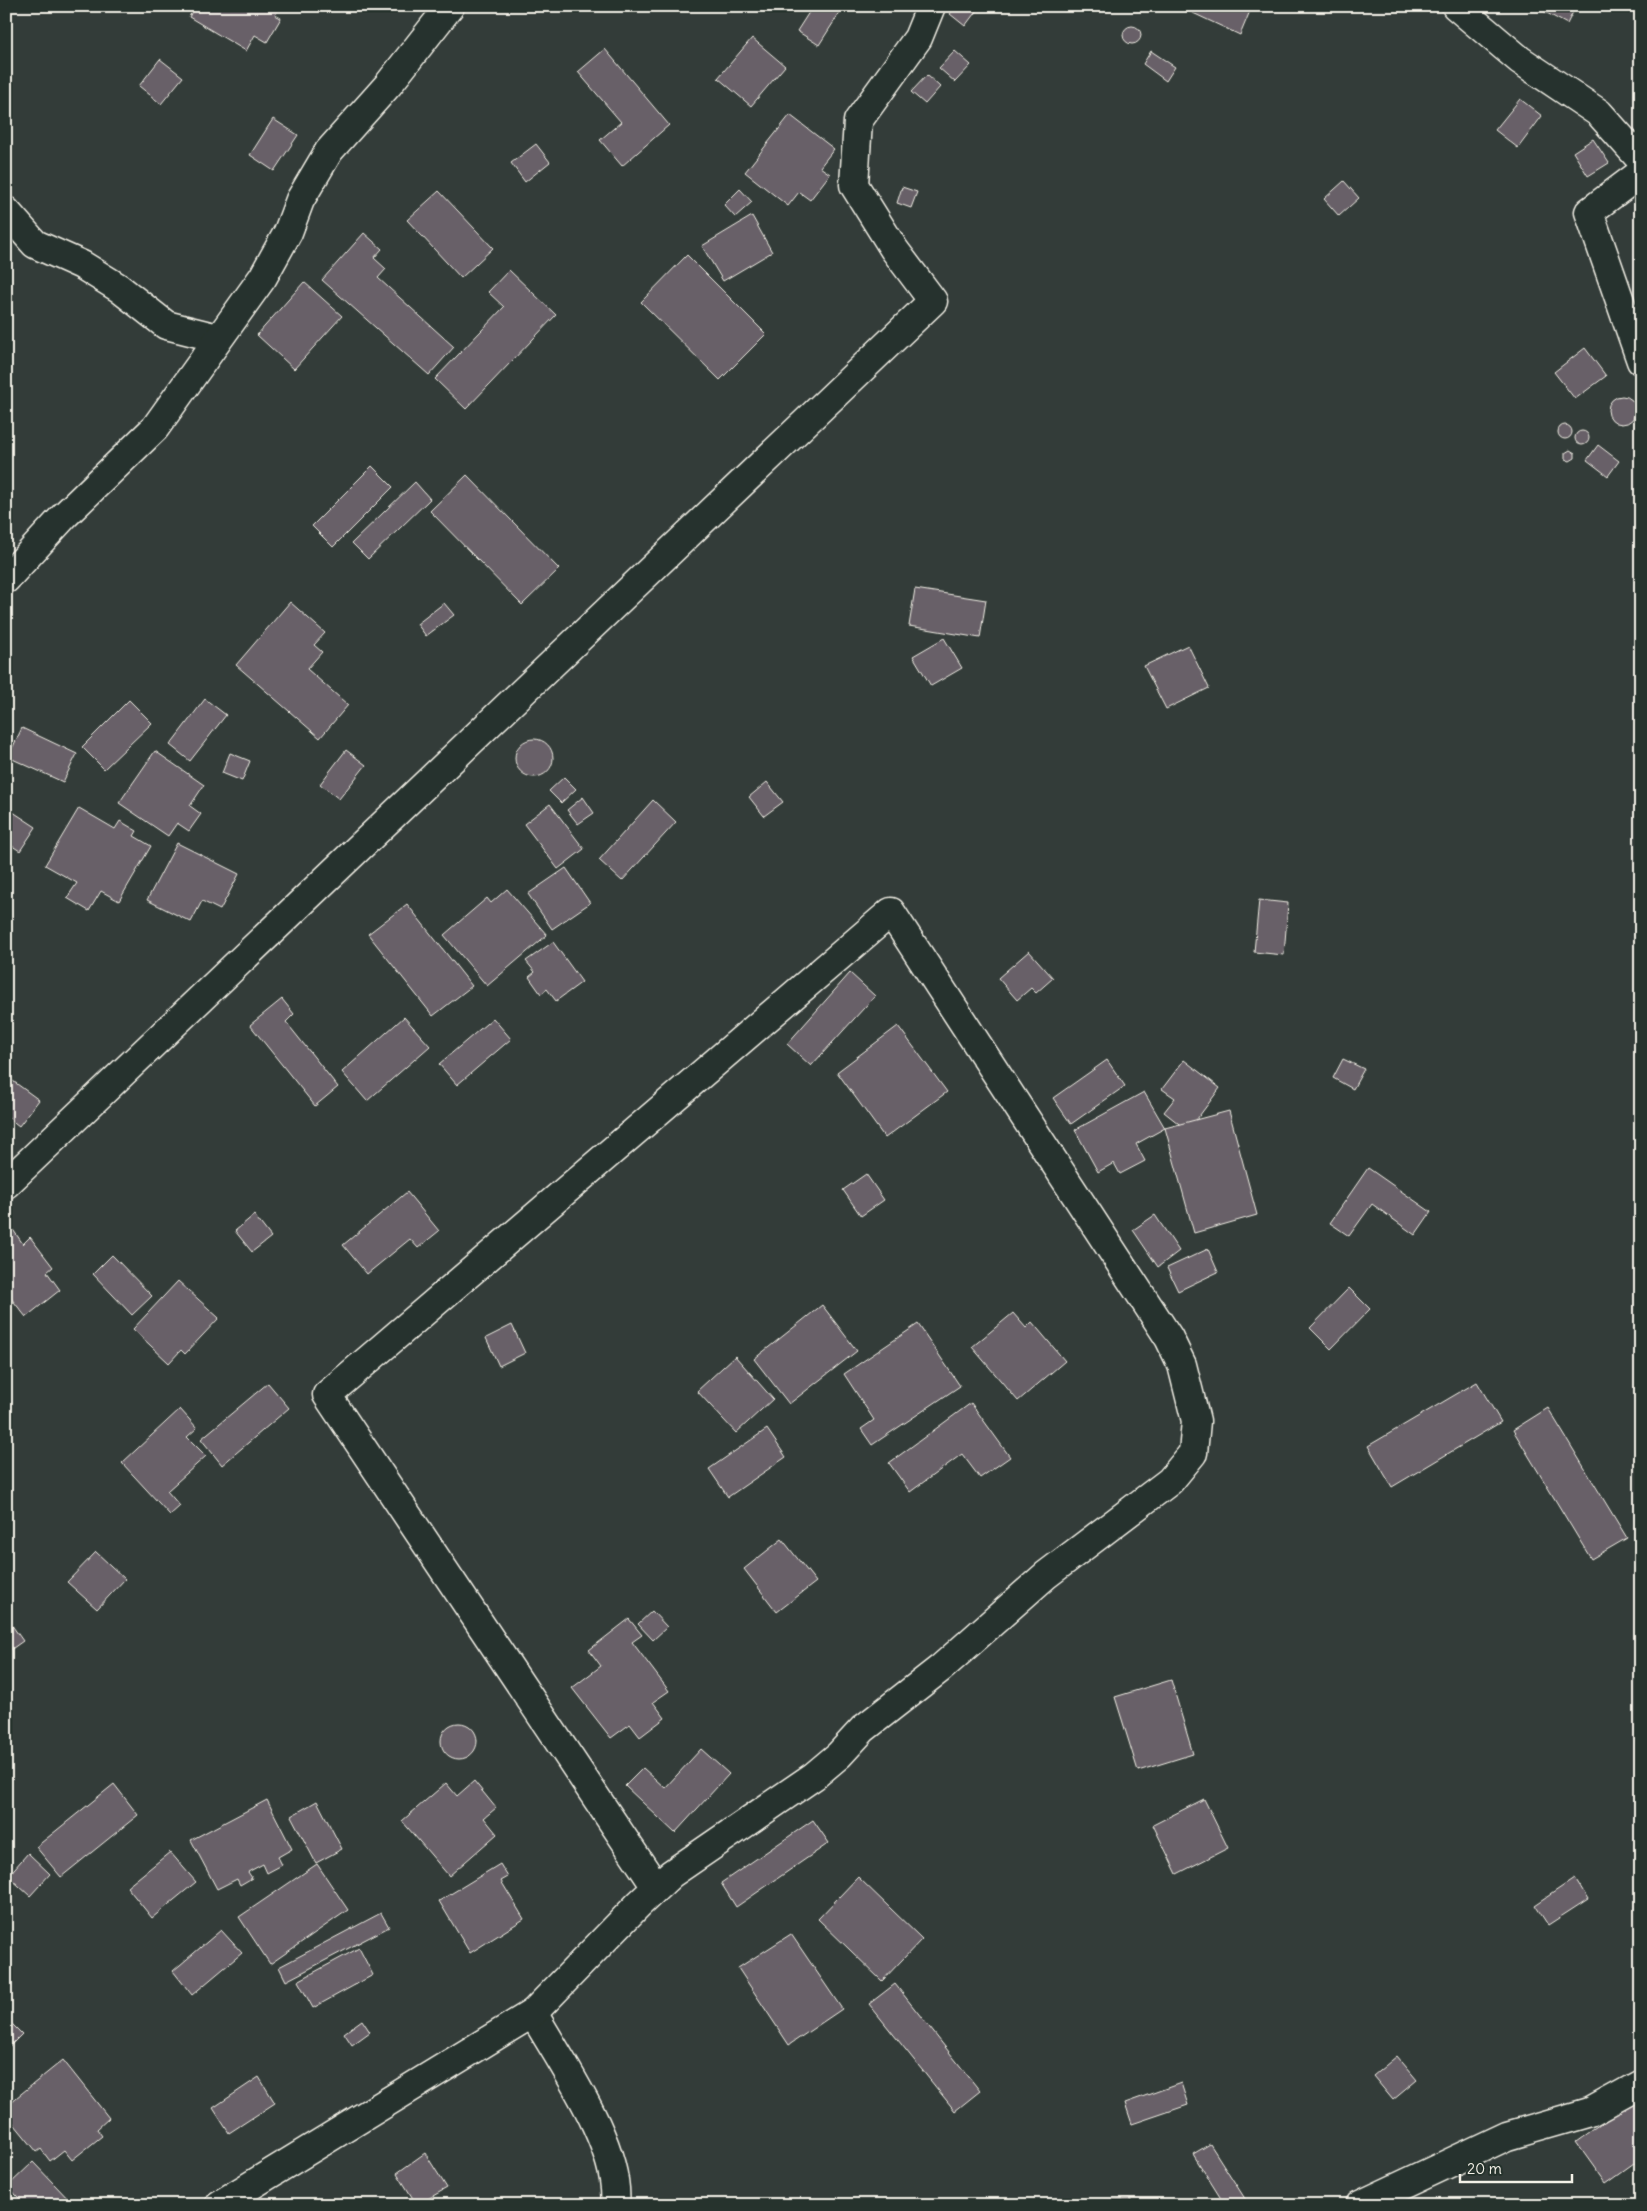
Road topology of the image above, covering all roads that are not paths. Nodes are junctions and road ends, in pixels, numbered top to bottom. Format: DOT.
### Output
graph roads {
  1 [pos="450,6"];
  2 [pos="931,6"];
  3 [pos="1456,6"];
  4 [pos="1641,160"];
  5 [pos="1641,173"];
  6 [pos="6,210"];
  7 [pos="218,338"];
  8 [pos="1641,361"];
  9 [pos="6,579"];
  10 [pos="6,1184"];
  11 [pos="656,1887"];
  12 [pos="533,2013"];
  13 [pos="1641,2084"];
  14 [pos="219,2205"];
  15 [pos="615,2205"];
  16 [pos="1360,2205"];
  1 -- 7 [label="street"];
  2 -- 10 [label="street"];
  3 -- 4 [label="street"];
  5 -- 8 [label="street"];
  6 -- 7 [label="street"];
  7 -- 9 [label="street"];
  11 -- 11 [label="street"];
  11 -- 12 [label="street"];
  12 -- 14 [label="street"];
  12 -- 15 [label="street"];
  13 -- 16 [label="street"];
}
